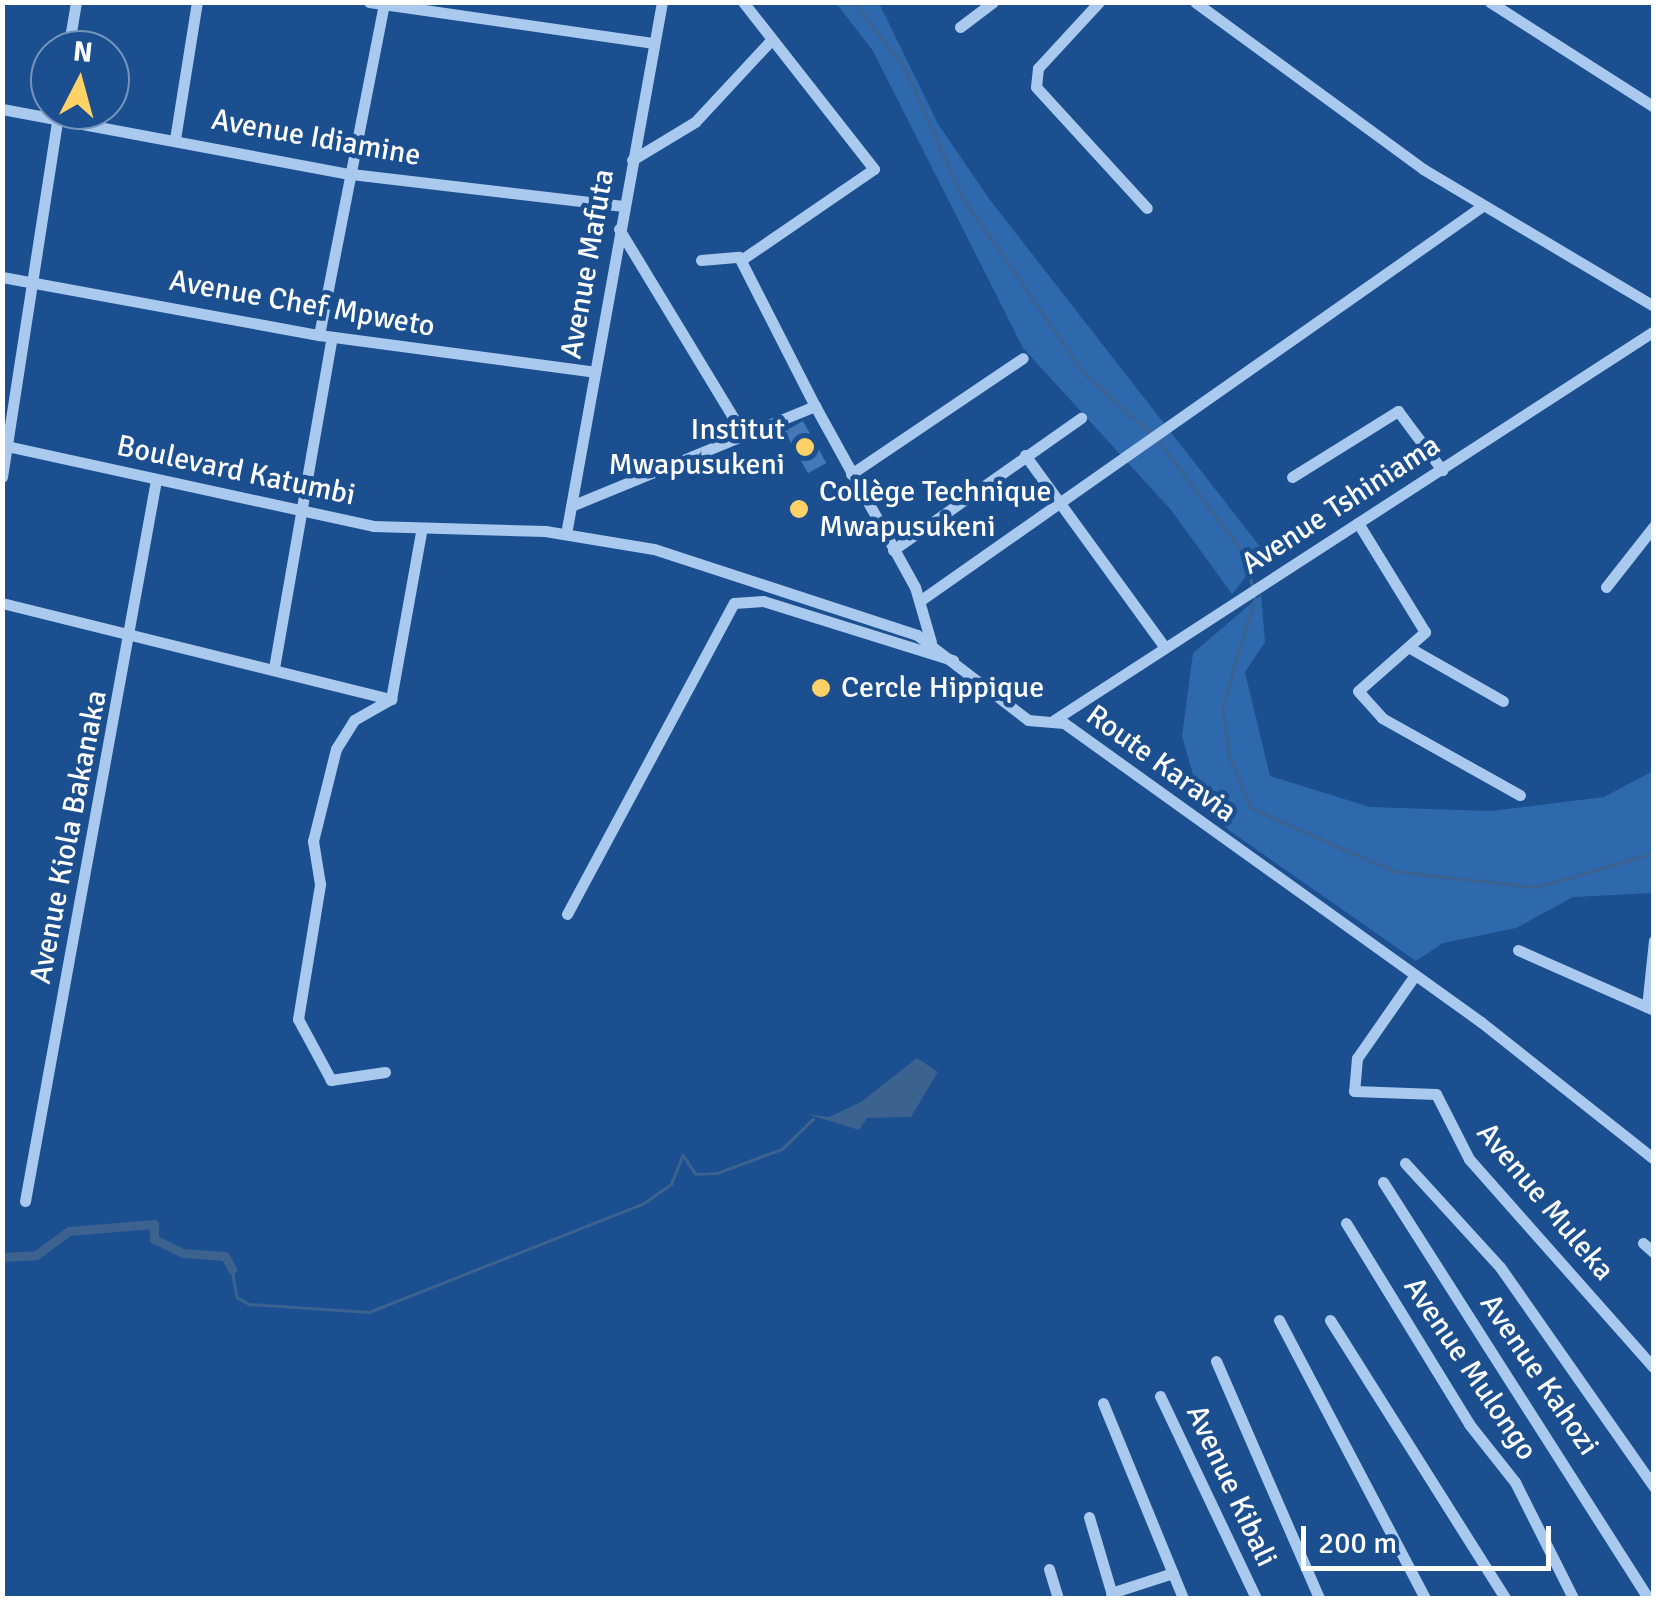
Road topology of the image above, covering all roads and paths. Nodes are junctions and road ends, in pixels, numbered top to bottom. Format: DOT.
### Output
graph roads {
  1 [pos="76,2"];
  2 [pos="197,2"];
  3 [pos="369,2"];
  4 [pos="662,2"];
  5 [pos="743,2"];
  6 [pos="993,2"];
  7 [pos="1099,2"];
  8 [pos="1195,2"];
  9 [pos="1490,2"];
  10 [pos="384,5"];
  11 [pos="960,27"];
  12 [pos="71,30"];
  13 [pos="772,38"];
  14 [pos="654,43"];
  15 [pos="1654,108"];
  16 [pos="2,109"];
  17 [pos="30,112"];
  18 [pos="130,129"];
  19 [pos="55,130"];
  20 [pos="175,139"];
  21 [pos="632,160"];
  22 [pos="352,174"];
  23 [pos="623,206"];
  24 [pos="1481,207"];
  25 [pos="1147,208"];
  26 [pos="619,229"];
  27 [pos="700,260"];
  28 [pos="741,260"];
  29 [pos="2,277"];
  30 [pos="30,281"];
  31 [pos="1654,306"];
  32 [pos="1654,331"];
  33 [pos="326,336"];
  34 [pos="1023,358"];
  35 [pos="595,372"];
  36 [pos="814,406"];
  37 [pos="1081,418"];
  38 [pos="742,432"];
  39 [pos="5,445"];
  40 [pos="1024,455"];
  41 [pos="1442,470"];
  42 [pos="851,474"];
  43 [pos="2,476"];
  44 [pos="1292,477"];
  45 [pos="156,480"];
  46 [pos="1060,504"];
  47 [pos="571,506"];
  48 [pos="305,513"];
  49 [pos="1358,524"];
  50 [pos="1654,526"];
  51 [pos="420,532"];
  52 [pos="462,532"];
  53 [pos="566,534"];
  54 [pos="893,550"];
  55 [pos="1606,587"];
  56 [pos="921,600"];
  57 [pos="2,603"];
  58 [pos="134,630"];
  59 [pos="931,642"];
  60 [pos="1165,648"];
  61 [pos="1410,648"];
  62 [pos="953,660"];
  63 [pos="274,668"];
  64 [pos="390,699"];
  65 [pos="1503,702"];
  66 [pos="1071,710"];
  67 [pos="1054,720"];
  68 [pos="1072,729"];
  69 [pos="1520,795"];
  70 [pos="567,914"];
  71 [pos="1654,940"];
  72 [pos="1518,950"];
  73 [pos="1415,975"];
  74 [pos="1650,1008"];
  75 [pos="385,1072"];
  76 [pos="1654,1160"];
  77 [pos="1404,1163"];
  78 [pos="1383,1182"];
  79 [pos="25,1201"];
  80 [pos="1346,1223"];
  81 [pos="1644,1243"];
  82 [pos="1654,1253"];
  83 [pos="1279,1320"];
  84 [pos="1330,1320"];
  85 [pos="1216,1361"];
  86 [pos="1653,1366"];
  87 [pos="1160,1396"];
  88 [pos="1103,1403"];
  89 [pos="1654,1487"];
  90 [pos="1089,1517"];
  91 [pos="1048,1569"];
  92 [pos="1173,1573"];
  93 [pos="1112,1596"];
  94 [pos="1058,1598"];
  95 [pos="1182,1598"];
  96 [pos="1256,1598"];
  97 [pos="1319,1598"];
  98 [pos="1425,1598"];
  99 [pos="1505,1598"];
  100 [pos="1573,1598"];
  101 [pos="1648,1598"];
  1 -- 12 [label="street"];
  2 -- 20 [label="street"];
  3 -- 10 [label="street"];
  4 -- 14 [label="street, Avenue Mafuta"];
  5 -- 13 [label="street"];
  6 -- 11 [label="street"];
  7 -- 25 [label="street"];
  8 -- 24 [label="street"];
  9 -- 15 [label="street"];
  10 -- 14 [label="street"];
  10 -- 22 [label="street"];
  13 -- 21 [label="street"];
  13 -- 28 [label="street"];
  14 -- 21 [label="street, Avenue Mafuta"];
  16 -- 17 [label="street, Avenue Idiamine"];
  18 -- 20 [label="street, Avenue Idiamine"];
  19 -- 30 [label="street"];
  20 -- 22 [label="street, Avenue Idiamine"];
  21 -- 23 [label="street, Avenue Mafuta"];
  22 -- 23 [label="street, Avenue Idiamine"];
  22 -- 33 [label="street"];
  23 -- 26 [label="street, Avenue Mafuta"];
  24 -- 31 [label="street"];
  24 -- 46 [label="street"];
  26 -- 35 [label="street, Avenue Mafuta"];
  26 -- 38 [label="street"];
  27 -- 28 [label="street"];
  28 -- 36 [label="street"];
  29 -- 30 [label="street, Avenue Chef Mpweto"];
  30 -- 33 [label="street, Avenue Chef Mpweto"];
  30 -- 39 [label="street"];
  32 -- 41 [label="street, Avenue Tshiniama"];
  33 -- 35 [label="street, Avenue Chef Mpweto"];
  33 -- 48 [label="street"];
  34 -- 42 [label="street"];
  35 -- 47 [label="street, Avenue Mafuta"];
  36 -- 38 [label="street"];
  36 -- 42 [label="street"];
  37 -- 40 [label="street"];
  38 -- 47 [label="street"];
  39 -- 43 [label="street"];
  39 -- 45 [label="street, Boulevard Katumbi"];
  40 -- 46 [label="street"];
  40 -- 54 [label="street"];
  41 -- 44 [label="street"];
  41 -- 49 [label="street, Avenue Tshiniama"];
  42 -- 54 [label="street"];
  45 -- 48 [label="street, Boulevard Katumbi"];
  45 -- 58 [label="street, Avenue Kiola Bakanaka"];
  46 -- 56 [label="street"];
  46 -- 60 [label="street"];
  47 -- 53 [label="street, Avenue Mafuta"];
  48 -- 51 [label="street, Boulevard Katumbi"];
  48 -- 63 [label="street"];
  49 -- 60 [label="street, Avenue Tshiniama"];
  49 -- 61 [label="street"];
  50 -- 55 [label="street"];
  51 -- 52 [label="street, Boulevard Katumbi"];
  51 -- 64 [label="street"];
  52 -- 53 [label="street, Route Karavia"];
  53 -- 59 [label="street, Route Karavia"];
  54 -- 56 [label="street"];
  56 -- 59 [label="street"];
  57 -- 58 [label="street"];
  58 -- 63 [label="street"];
  58 -- 79 [label="street, Avenue Kiola Bakanaka"];
  59 -- 62 [label="street, Route Karavia"];
  60 -- 66 [label="street, Avenue Tshiniama"];
  61 -- 65 [label="street"];
  61 -- 69 [label="street"];
  62 -- 67 [label="street, Route Karavia"];
  62 -- 70 [label="street"];
  63 -- 64 [label="street"];
  64 -- 75 [label="street"];
  66 -- 67 [label="street, Avenue Tshiniama"];
  66 -- 68 [label="street"];
  67 -- 68 [label="street, Route Karavia"];
  68 -- 73 [label="street, Route Karavia"];
  71 -- 74 [label="street"];
  72 -- 74 [label="street"];
  73 -- 76 [label="street, Route Karavia"];
  73 -- 86 [label="street, Avenue Muleka"];
  77 -- 89 [label="street"];
  78 -- 101 [label="street, Avenue Kahozi"];
  80 -- 100 [label="street, Avenue Mulongo"];
  81 -- 82 [label="street"];
  83 -- 98 [label="street"];
  84 -- 99 [label="street"];
  85 -- 97 [label="street"];
  87 -- 96 [label="street, Avenue Kibali"];
  88 -- 92 [label="street"];
  90 -- 93 [label="street"];
  91 -- 94 [label="street"];
  92 -- 93 [label="street"];
  92 -- 95 [label="street"];
}
